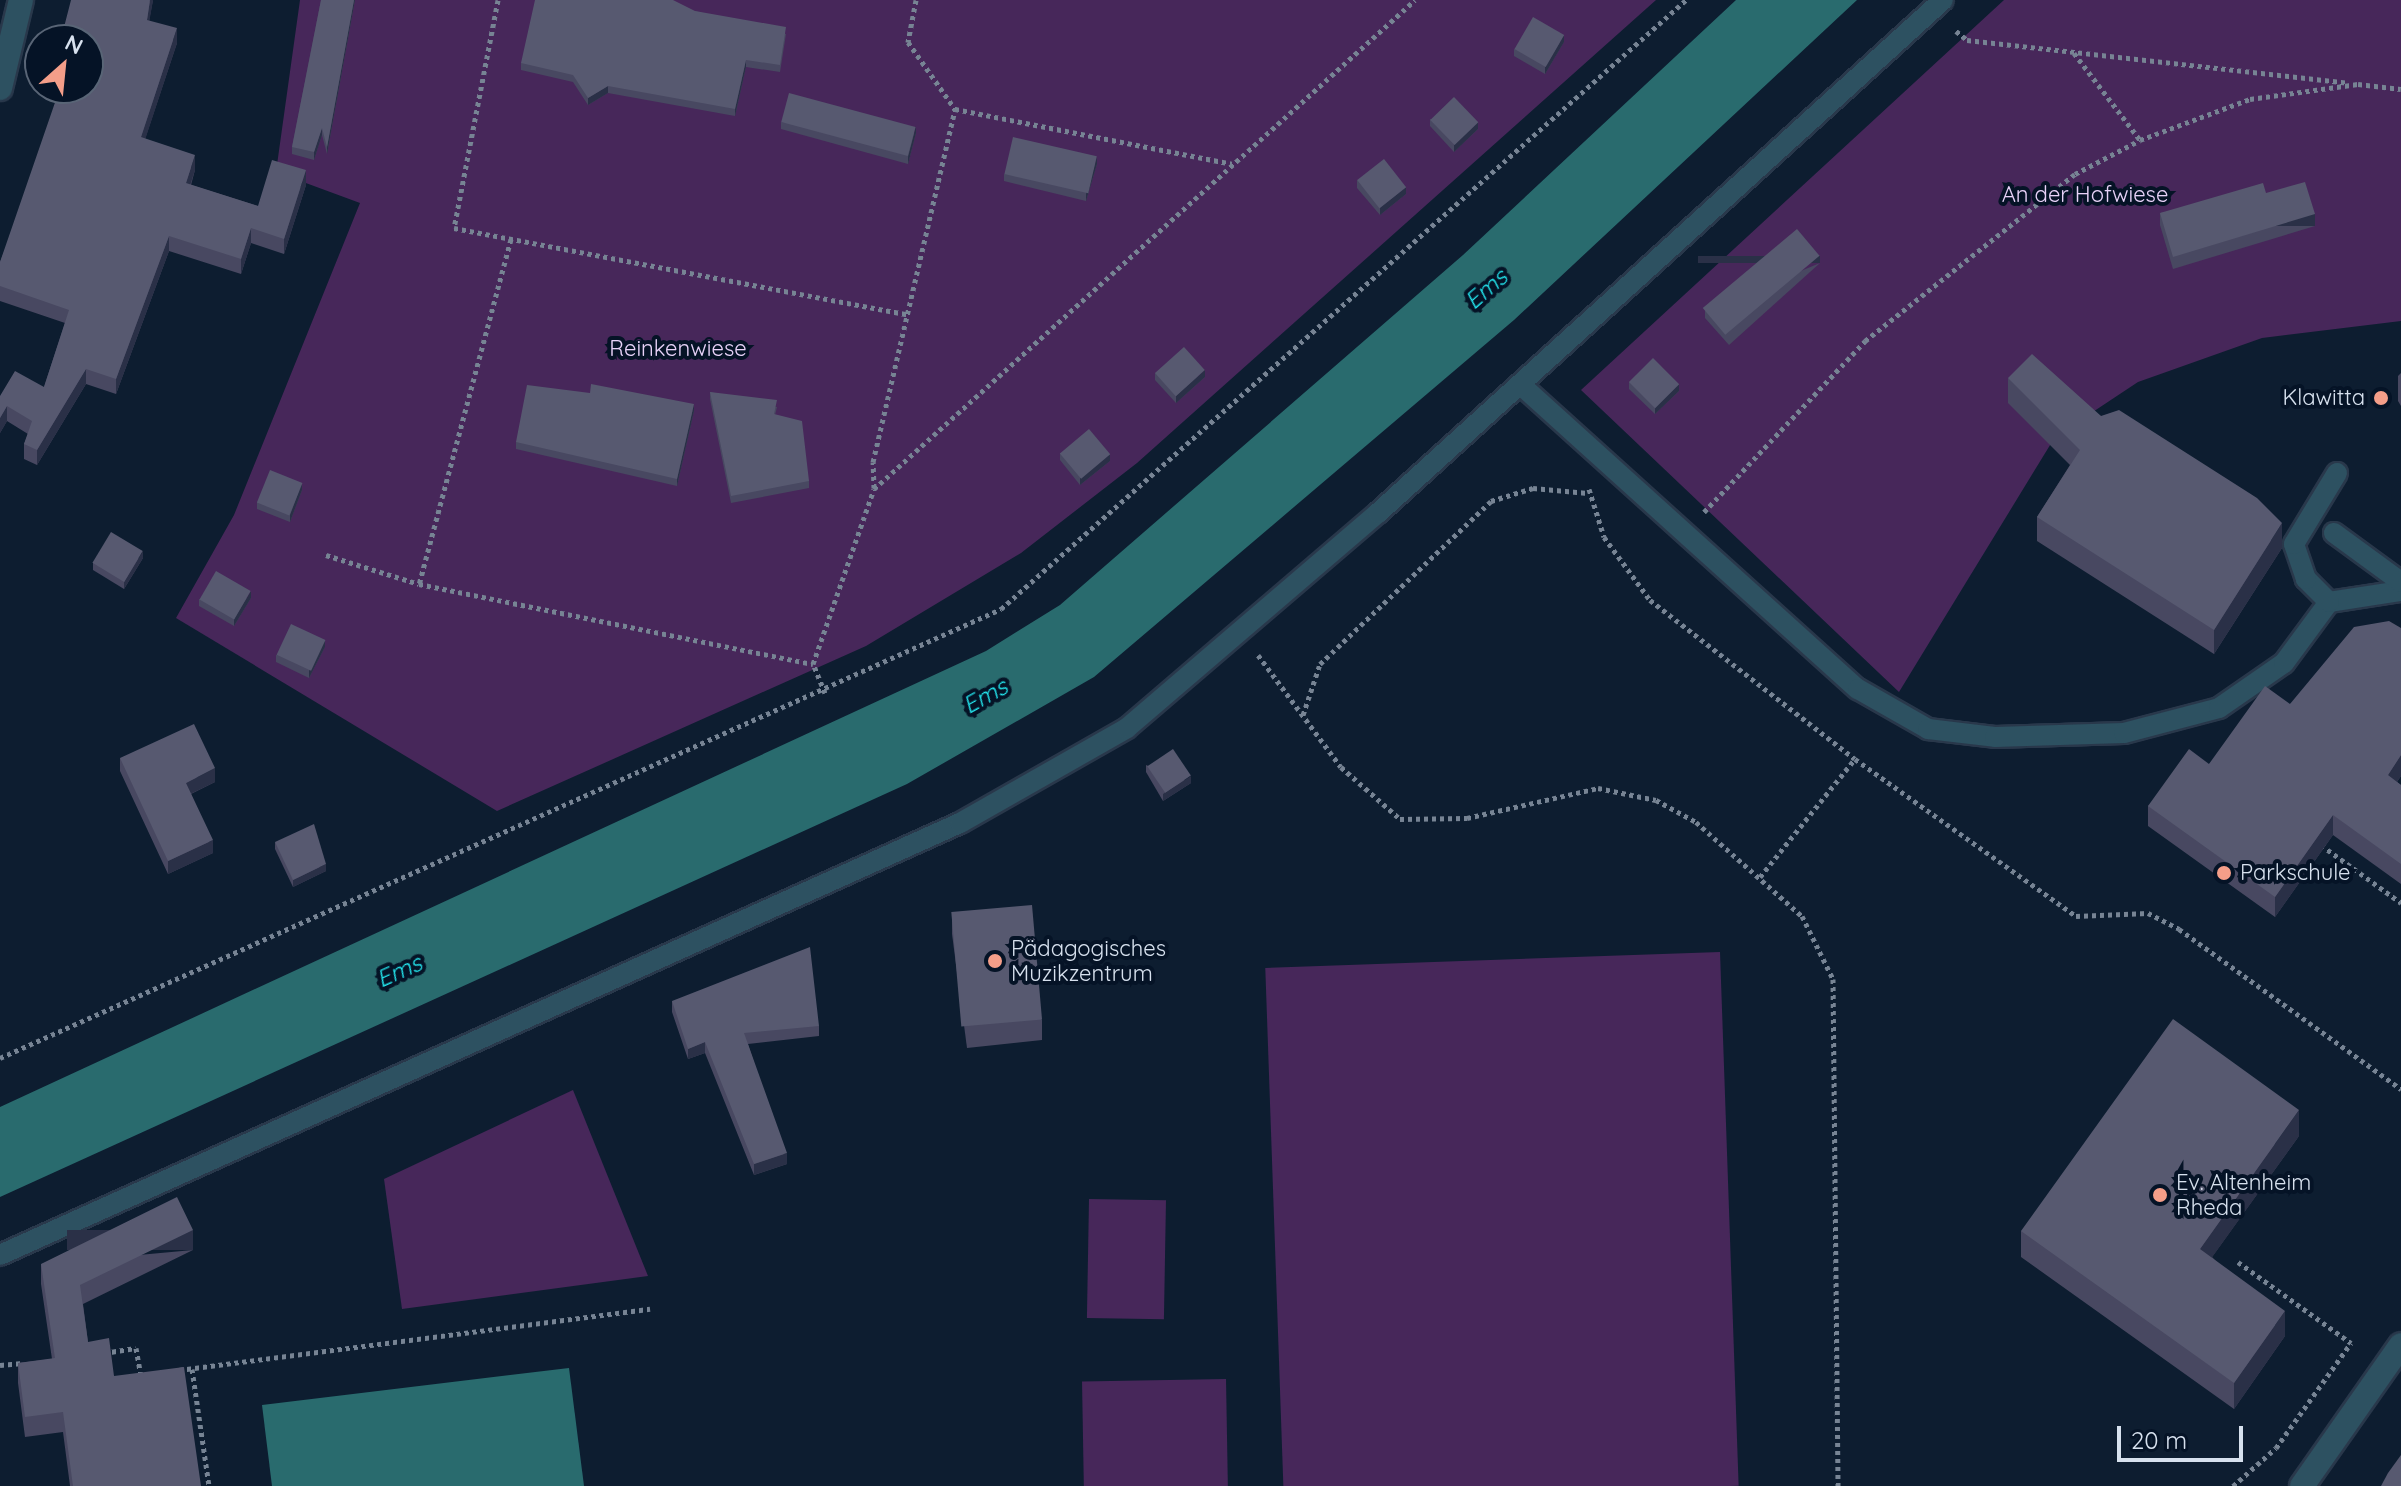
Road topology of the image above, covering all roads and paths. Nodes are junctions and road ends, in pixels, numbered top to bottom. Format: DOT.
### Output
graph roads {
  1 [pos="21,0"];
  2 [pos="498,0"];
  3 [pos="916,0"];
  4 [pos="1415,0"];
  5 [pos="1686,0"];
  6 [pos="1938,5"];
  7 [pos="2074,53"];
  8 [pos="2358,84"];
  9 [pos="0,88"];
  10 [pos="2401,89"];
  11 [pos="955,109"];
  12 [pos="2140,140"];
  13 [pos="1232,164"];
  14 [pos="511,239"];
  15 [pos="908,315"];
  16 [pos="1521,385"];
  17 [pos="1594,452"];
  18 [pos="2337,473"];
  19 [pos="874,489"];
  20 [pos="1588,493"];
  21 [pos="1686,532"];
  22 [pos="2334,533"];
  23 [pos="326,555"];
  24 [pos="2401,582"];
  25 [pos="419,584"];
  26 [pos="2401,591"];
  27 [pos="2329,602"];
  28 [pos="1241,631"];
  29 [pos="813,664"];
  30 [pos="825,693"];
  31 [pos="1303,715"];
  32 [pos="1855,759"];
  33 [pos="2313,840"];
  34 [pos="1760,877"];
  35 [pos="2401,903"];
  36 [pos="0,1058"];
  37 [pos="2401,1089"];
  38 [pos="0,1255"];
  39 [pos="2238,1262"];
  40 [pos="650,1309"];
  41 [pos="2351,1343"];
  42 [pos="2401,1345"];
  43 [pos="97,1354"];
  44 [pos="31,1362"];
  45 [pos="0,1365"];
  46 [pos="2384,1367"];
  47 [pos="192,1369"];
  48 [pos="165,1372"];
  49 [pos="152,1374"];
  50 [pos="209,1486"];
  51 [pos="1838,1486"];
  52 [pos="2233,1486"];
  53 [pos="2302,1486"];
  1 -- 9 [label="street"];
  2 -- 14 [label="path"];
  3 -- 11 [label="path"];
  4 -- 13 [label="path"];
  5 -- 30 [label="path"];
  6 -- 7 [label="path"];
  6 -- 16 [label="lane"];
  7 -- 8 [label="path"];
  7 -- 12 [label="path"];
  8 -- 10 [label="path"];
  8 -- 12 [label="path"];
  11 -- 13 [label="path"];
  11 -- 15 [label="path"];
  12 -- 21 [label="path"];
  13 -- 19 [label="path"];
  14 -- 15 [label="path"];
  14 -- 25 [label="path"];
  15 -- 19 [label="path"];
  16 -- 17 [label="lane"];
  16 -- 28 [label="lane"];
  17 -- 20 [label="path"];
  17 -- 21 [label="lane"];
  18 -- 27 [label="lane"];
  19 -- 29 [label="path"];
  20 -- 31 [label="path"];
  20 -- 32 [label="path"];
  21 -- 27 [label="lane"];
  22 -- 24 [label="lane"];
  23 -- 25 [label="path"];
  25 -- 29 [label="path"];
  26 -- 27 [label="lane"];
  28 -- 31 [label="path"];
  28 -- 38 [label="lane"];
  29 -- 30 [label="path"];
  30 -- 36 [label="path"];
  31 -- 34 [label="path"];
  32 -- 34 [label="path"];
  32 -- 37 [label="path"];
  33 -- 35 [label="path"];
  34 -- 51 [label="path"];
  39 -- 41 [label="path"];
  40 -- 47 [label="path"];
  41 -- 46 [label="path"];
  41 -- 52 [label="path"];
  42 -- 46 [label="street"];
  43 -- 49 [label="path"];
  44 -- 45 [label="path"];
  46 -- 53 [label="street"];
  47 -- 48 [label="path"];
  47 -- 50 [label="path"];
}
